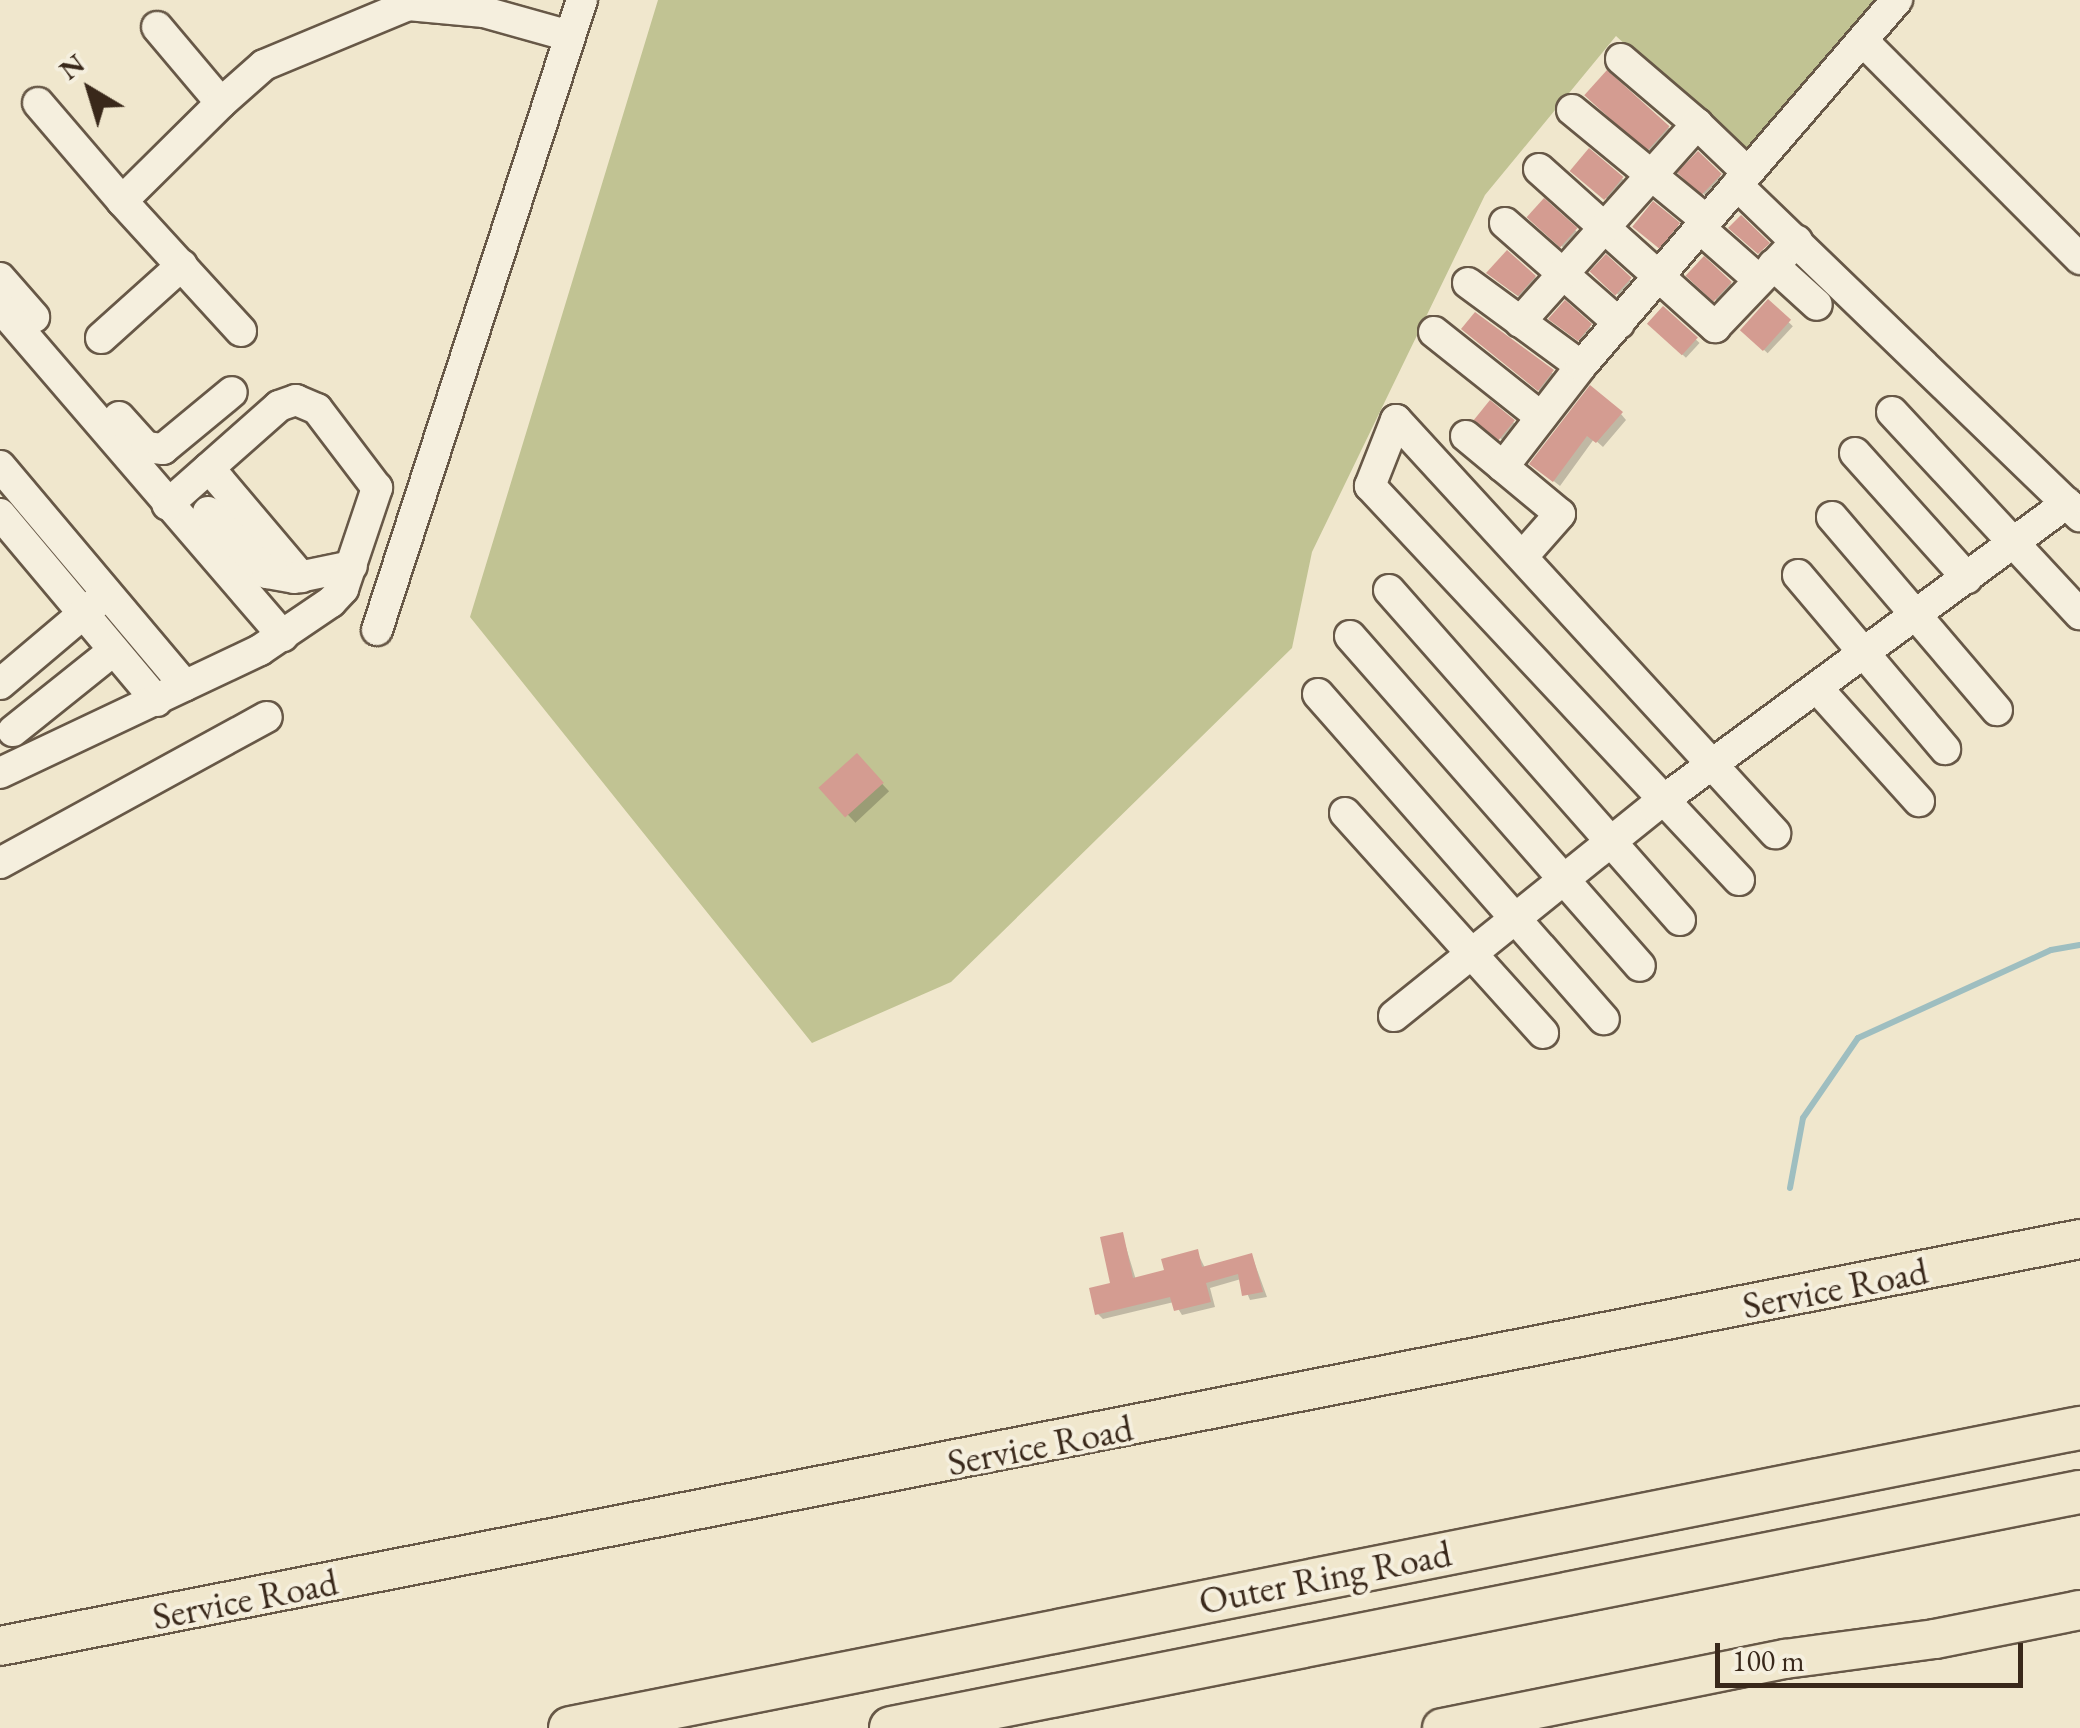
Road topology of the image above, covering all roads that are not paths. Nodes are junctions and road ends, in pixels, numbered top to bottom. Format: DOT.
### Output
graph roads {
  1 [pos="582,0"];
  2 [pos="1897,0"];
  3 [pos="157,27"];
  4 [pos="570,36"];
  5 [pos="1863,41"];
  6 [pos="1621,59"];
  7 [pos="38,103"];
  8 [pos="222,103"];
  9 [pos="1572,110"];
  10 [pos="1697,124"];
  11 [pos="1539,169"];
  12 [pos="1651,176"];
  13 [pos="1742,179"];
  14 [pos="122,201"];
  15 [pos="1604,222"];
  16 [pos="1505,224"];
  17 [pos="1704,226"];
  18 [pos="1797,240"];
  19 [pos="2080,258"];
  20 [pos="182,266"];
  21 [pos="1562,273"];
  22 [pos="1766,273"];
  23 [pos="1660,275"];
  24 [pos="0,278"];
  25 [pos="1468,282"];
  26 [pos="1818,305"];
  27 [pos="0,307"];
  28 [pos="1520,322"];
  29 [pos="1619,323"];
  30 [pos="241,331"];
  31 [pos="1434,332"];
  32 [pos="100,338"];
  33 [pos="1581,366"];
  34 [pos="232,392"];
  35 [pos="1892,412"];
  36 [pos="1541,418"];
  37 [pos="1466,436"];
  38 [pos="1855,453"];
  39 [pos="0,466"];
  40 [pos="1503,467"];
  41 [pos="208,468"];
  42 [pos="374,498"];
  43 [pos="167,505"];
  44 [pos="2073,510"];
  45 [pos="208,512"];
  46 [pos="418,512"];
  47 [pos="0,514"];
  48 [pos="1832,518"];
  49 [pos="2017,540"];
  50 [pos="355,556"];
  51 [pos="1524,556"];
  52 [pos="401,560"];
  53 [pos="1798,575"];
  54 [pos="301,577"];
  55 [pos="1967,578"];
  56 [pos="1389,590"];
  57 [pos="107,593"];
  58 [pos="84,614"];
  59 [pos="2080,614"];
  60 [pos="1915,615"];
  61 [pos="378,630"];
  62 [pos="283,636"];
  63 [pos="1350,636"];
  64 [pos="114,650"];
  65 [pos="1864,653"];
  66 [pos="0,684"];
  67 [pos="185,686"];
  68 [pos="1818,688"];
  69 [pos="1318,694"];
  70 [pos="156,700"];
  71 [pos="1996,710"];
  72 [pos="268,717"];
  73 [pos="6,723"];
  74 [pos="1945,749"];
  75 [pos="36,756"];
  76 [pos="1714,764"];
  77 [pos="0,774"];
  78 [pos="1667,798"];
  79 [pos="1919,801"];
  80 [pos="1345,813"];
  81 [pos="1775,833"];
  82 [pos="1614,839"];
  83 [pos="0,863"];
  84 [pos="1567,877"];
  85 [pos="1739,880"];
  86 [pos="1514,919"];
  87 [pos="1680,920"];
  88 [pos="1474,951"];
  89 [pos="1640,966"];
  90 [pos="1394,1016"];
  91 [pos="1604,1019"];
  92 [pos="1544,1033"];
  93 [pos="2080,1240"];
  94 [pos="2080,1428"];
  95 [pos="2080,1492"];
  96 [pos="2080,1610"];
  97 [pos="0,1646"];
  98 [pos="570,1728"];
  99 [pos="891,1728"];
  100 [pos="1442,1728"];
  1 -- 4 [label="street"];
  2 -- 5 [label="street"];
  3 -- 8 [label="street"];
  4 -- 8 [label="street"];
  4 -- 46 [label="street"];
  5 -- 13 [label="street"];
  5 -- 19 [label="street"];
  6 -- 10 [label="street"];
  7 -- 14 [label="street"];
  8 -- 14 [label="street"];
  9 -- 12 [label="street"];
  10 -- 12 [label="street"];
  10 -- 13 [label="street"];
  11 -- 15 [label="street"];
  12 -- 15 [label="street"];
  12 -- 17 [label="street"];
  13 -- 17 [label="street"];
  13 -- 18 [label="street"];
  14 -- 20 [label="street"];
  15 -- 21 [label="street"];
  15 -- 23 [label="street"];
  16 -- 21 [label="street"];
  17 -- 22 [label="street"];
  17 -- 23 [label="street"];
  18 -- 22 [label="street"];
  18 -- 44 [label="street"];
  20 -- 30 [label="street"];
  20 -- 32 [label="street"];
  21 -- 28 [label="street"];
  21 -- 29 [label="street"];
  22 -- 23 [label="street"];
  22 -- 26 [label="street"];
  23 -- 29 [label="street"];
  24 -- 34 [label="street"];
  25 -- 28 [label="street"];
  27 -- 43 [label="street"];
  28 -- 33 [label="street"];
  29 -- 33 [label="street"];
  31 -- 36 [label="street"];
  33 -- 36 [label="street"];
  35 -- 49 [label="street"];
  36 -- 40 [label="street"];
  37 -- 40 [label="street"];
  38 -- 55 [label="street"];
  39 -- 57 [label="street"];
  40 -- 51 [label="street"];
  41 -- 42 [label="street"];
  41 -- 43 [label="street"];
  41 -- 54 [label="street"];
  42 -- 46 [label="street"];
  42 -- 50 [label="street"];
  43 -- 62 [label="street"];
  44 -- 49 [label="street"];
  45 -- 54 [label="street"];
  46 -- 52 [label="street"];
  47 -- 58 [label="street"];
  48 -- 60 [label="street"];
  49 -- 55 [label="street"];
  49 -- 59 [label="street"];
  50 -- 52 [label="street"];
  50 -- 54 [label="street"];
  50 -- 62 [label="street"];
  51 -- 76 [label="street"];
  51 -- 78 [label="street"];
  52 -- 61 [label="street"];
  53 -- 65 [label="street"];
  55 -- 60 [label="street"];
  56 -- 82 [label="street"];
  57 -- 58 [label="street"];
  57 -- 67 [label="street"];
  58 -- 64 [label="street"];
  58 -- 66 [label="street"];
  60 -- 65 [label="street"];
  60 -- 71 [label="street"];
  62 -- 67 [label="street"];
  63 -- 84 [label="street"];
  64 -- 70 [label="street"];
  64 -- 73 [label="street"];
  65 -- 68 [label="street"];
  65 -- 74 [label="street"];
  67 -- 70 [label="street"];
  68 -- 76 [label="street"];
  68 -- 79 [label="street"];
  69 -- 86 [label="street"];
  70 -- 75 [label="street"];
  72 -- 83 [label="street"];
  73 -- 75 [label="street"];
  75 -- 77 [label="street"];
  76 -- 78 [label="street"];
  76 -- 81 [label="street"];
  78 -- 82 [label="street"];
  78 -- 85 [label="street"];
  80 -- 88 [label="street"];
  82 -- 84 [label="street"];
  82 -- 87 [label="street"];
  84 -- 86 [label="street"];
  84 -- 89 [label="street"];
  86 -- 88 [label="street"];
  86 -- 91 [label="street"];
  88 -- 90 [label="street"];
  88 -- 92 [label="street"];
  93 -- 97 [label="main road, Service Road"];
  94 -- 98 [label="highway, Outer Ring Road"];
  95 -- 99 [label="highway, Outer Ring Road"];
  96 -- 100 [label="main road"];
}
